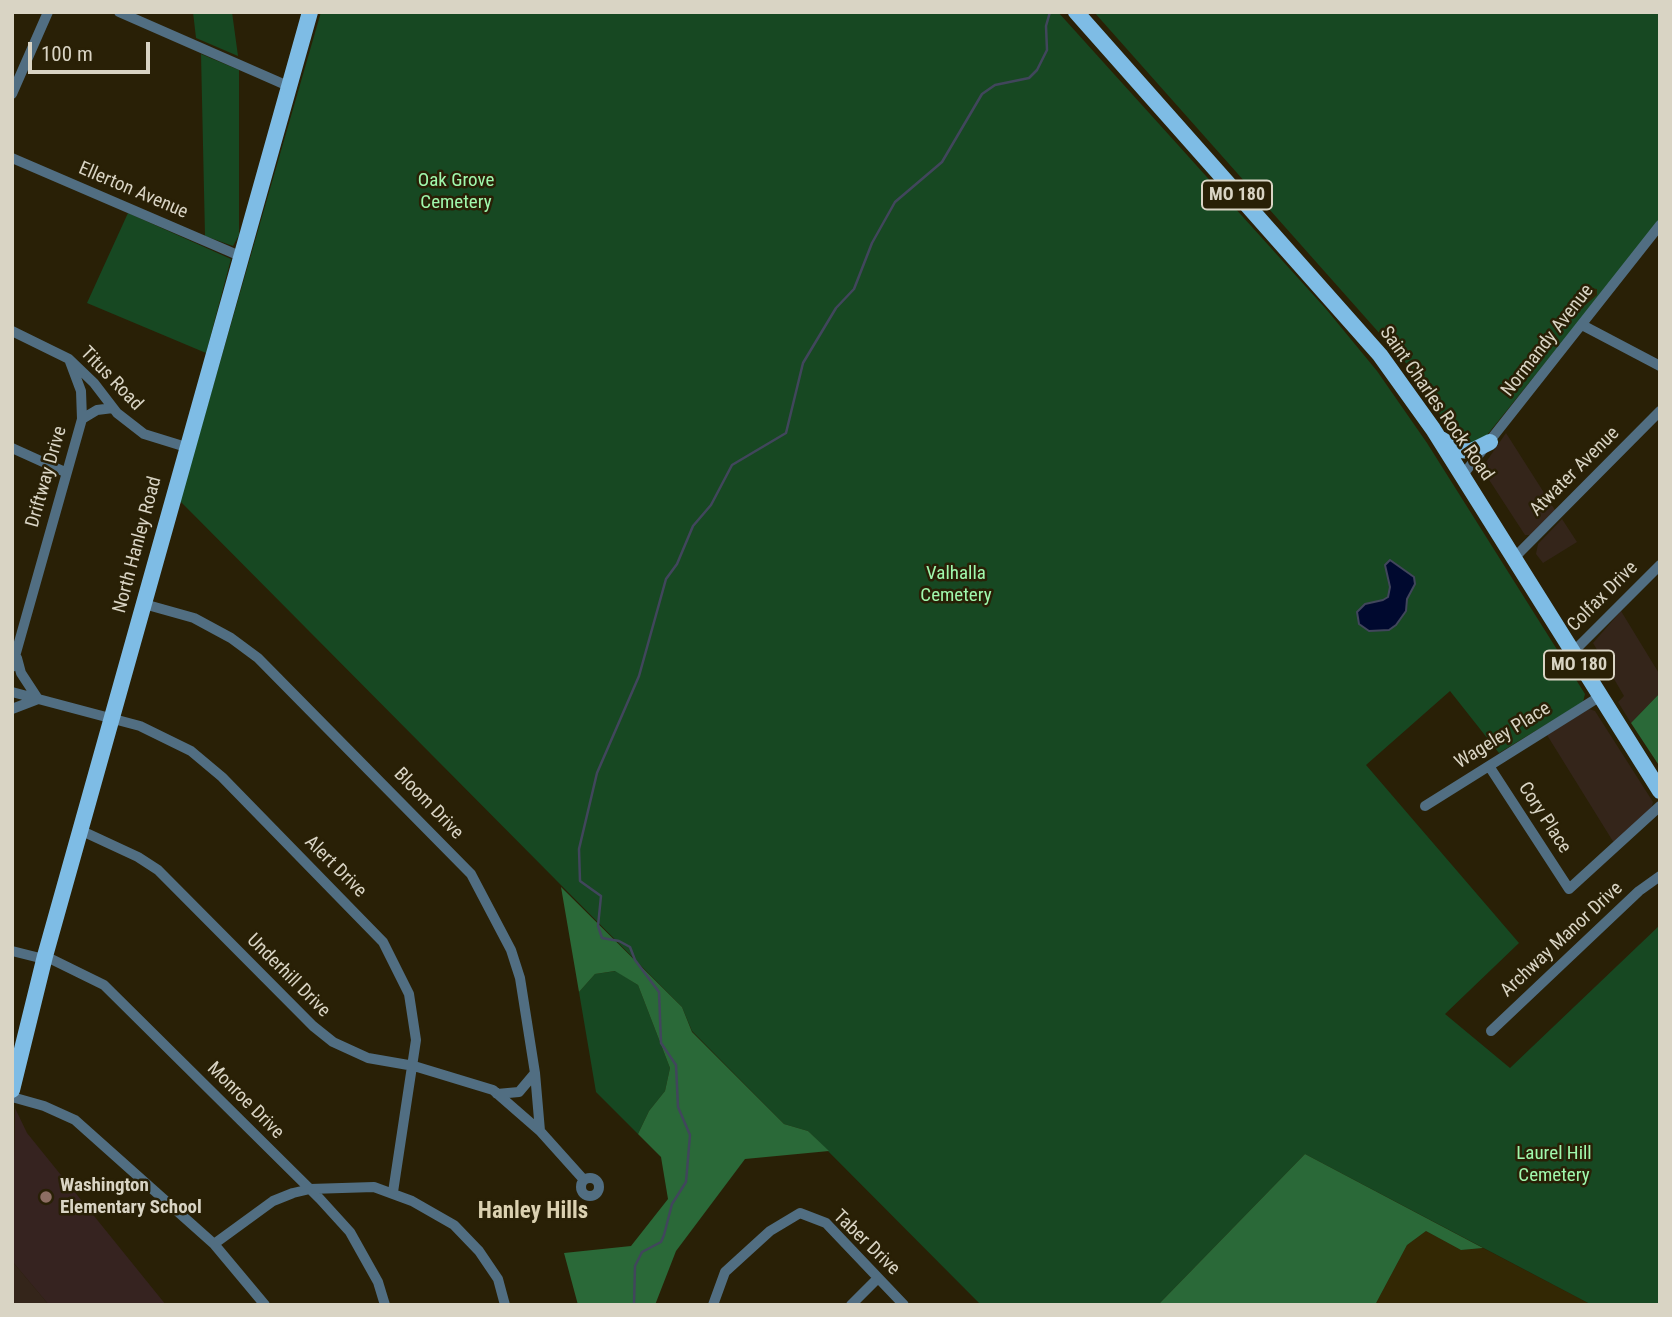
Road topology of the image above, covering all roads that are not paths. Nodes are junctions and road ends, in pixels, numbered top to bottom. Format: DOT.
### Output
graph roads {
  1 [pos="48,12"];
  2 [pos="120,12"];
  3 [pos="310,12"];
  4 [pos="1076,12"];
  5 [pos="288,86"];
  6 [pos="12,94"];
  7 [pos="12,158"];
  8 [pos="1659,228"];
  9 [pos="240,256"];
  10 [pos="1584,326"];
  11 [pos="12,331"];
  12 [pos="69,359"];
  13 [pos="1660,366"];
  14 [pos="113,408"];
  15 [pos="1660,411"];
  16 [pos="82,419"];
  17 [pos="1438,438"];
  18 [pos="1490,442"];
  19 [pos="186,447"];
  20 [pos="12,448"];
  21 [pos="65,472"];
  22 [pos="1462,476"];
  23 [pos="1514,558"];
  24 [pos="1660,565"];
  25 [pos="144,604"];
  26 [pos="17,650"];
  27 [pos="1572,653"];
  28 [pos="12,667"];
  29 [pos="12,692"];
  30 [pos="1599,697"];
  31 [pos="38,699"];
  32 [pos="12,709"];
  33 [pos="113,719"];
  34 [pos="1489,766"];
  35 [pos="1660,791"];
  36 [pos="1425,806"];
  37 [pos="1660,806"];
  38 [pos="82,831"];
  39 [pos="1660,876"];
  40 [pos="12,951"];
  41 [pos="45,958"];
  42 [pos="1491,1031"];
  43 [pos="414,1066"];
  44 [pos="535,1073"];
  45 [pos="12,1090"];
  46 [pos="497,1094"];
  47 [pos="12,1097"];
  48 [pos="540,1131"];
  49 [pos="584,1180"];
  50 [pos="310,1189"];
  51 [pos="393,1192"];
  52 [pos="214,1244"];
  53 [pos="878,1278"];
  54 [pos="265,1305"];
  55 [pos="385,1305"];
  56 [pos="505,1305"];
  57 [pos="713,1305"];
  58 [pos="851,1305"];
  59 [pos="904,1305"];
  1 -- 6 [label="street"];
  2 -- 5 [label="street"];
  3 -- 5 [label="main road, North Hanley Road"];
  4 -- 17 [label="main road, Saint Charles Rock Road / MO 180"];
  5 -- 9 [label="main road, North Hanley Road"];
  7 -- 9 [label="street, Ellerton Avenue"];
  8 -- 10 [label="street, Normandy Avenue"];
  9 -- 19 [label="main road, North Hanley Road"];
  10 -- 13 [label="street"];
  10 -- 18 [label="street, Normandy Avenue"];
  11 -- 12 [label="street, Titus Road"];
  12 -- 14 [label="street, Titus Road"];
  12 -- 16 [label="street, Driftway Drive"];
  14 -- 16 [label="street, Driftway Drive"];
  14 -- 19 [label="street, Titus Road"];
  15 -- 23 [label="street, Atwater Avenue"];
  16 -- 21 [label="street, Driftway Drive"];
  17 -- 18 [label="main road"];
  17 -- 22 [label="main road, Saint Charles Rock Road / MO 180"];
  18 -- 22 [label="street, Normandy Avenue"];
  19 -- 25 [label="main road, North Hanley Road"];
  20 -- 21 [label="street"];
  21 -- 26 [label="street, Driftway Drive"];
  22 -- 23 [label="main road, Saint Charles Rock Road / MO 180"];
  23 -- 27 [label="main road, Saint Charles Rock Road / MO 180"];
  24 -- 27 [label="street, Colfax Drive"];
  25 -- 33 [label="main road, North Hanley Road"];
  25 -- 44 [label="street, Bloom Drive"];
  26 -- 28 [label="street, Driftway Drive"];
  26 -- 31 [label="street"];
  27 -- 30 [label="main road, Saint Charles Rock Road / MO 180"];
  29 -- 31 [label="street, Alert Drive"];
  30 -- 34 [label="street, Wageley Place"];
  30 -- 35 [label="main road, Saint Charles Rock Road / MO 180"];
  31 -- 32 [label="street"];
  31 -- 33 [label="street, Alert Drive"];
  33 -- 38 [label="main road, North Hanley Road"];
  33 -- 43 [label="street, Alert Drive"];
  34 -- 36 [label="street, Wageley Place"];
  34 -- 37 [label="street, Cory Place"];
  38 -- 41 [label="main road, North Hanley Road"];
  38 -- 43 [label="street, Underhill Drive"];
  39 -- 42 [label="street, Archway Manor Drive"];
  40 -- 41 [label="street, Monroe Drive"];
  41 -- 45 [label="main road, North Hanley Road"];
  41 -- 50 [label="street, Monroe Drive"];
  43 -- 46 [label="street, Underhill Drive"];
  43 -- 51 [label="street, Alert Drive"];
  44 -- 46 [label="street"];
  44 -- 48 [label="street, Bloom Drive"];
  46 -- 48 [label="street, Underhill Drive"];
  47 -- 52 [label="street"];
  48 -- 49 [label="street, Underhill Drive"];
  50 -- 51 [label="street"];
  50 -- 52 [label="street"];
  50 -- 55 [label="street, Monroe Drive"];
  51 -- 56 [label="street"];
  52 -- 54 [label="street"];
  53 -- 57 [label="street, Taber Drive"];
  53 -- 58 [label="street"];
  53 -- 59 [label="street, Taber Drive"];
}
